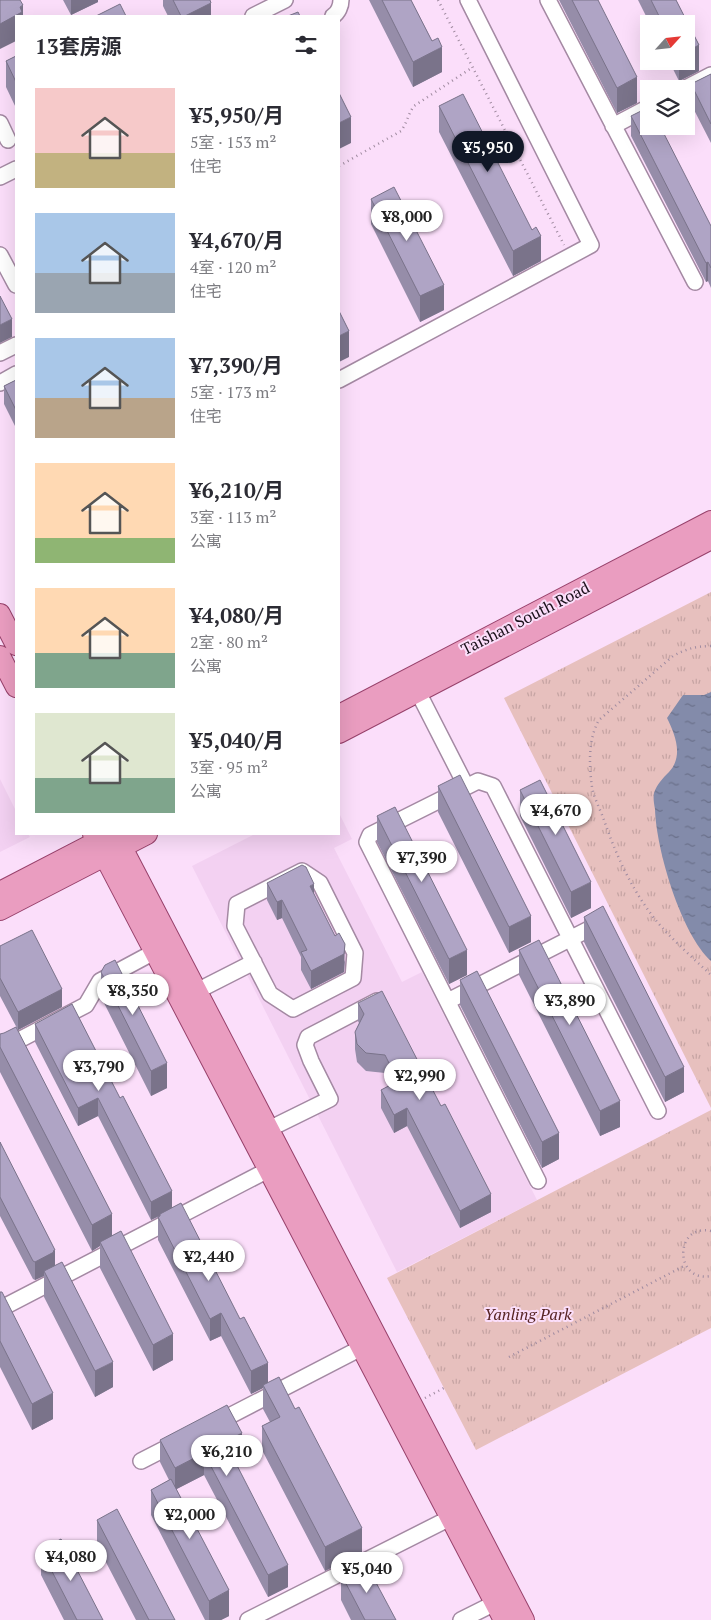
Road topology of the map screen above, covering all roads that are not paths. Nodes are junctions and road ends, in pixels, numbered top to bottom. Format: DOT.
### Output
graph roads {
  1 [pos="285,0"];
  2 [pos="341,0"];
  3 [pos="468,0"];
  4 [pos="548,0"];
  5 [pos="255,15"];
  6 [pos="335,15"];
  7 [pos="711,75"];
  8 [pos="695,83"];
  9 [pos="640,112"];
  10 [pos="0,123"];
  11 [pos="613,126"];
  12 [pos="8,140"];
  13 [pos="15,170"];
  14 [pos="0,177"];
  15 [pos="0,254"];
  16 [pos="695,282"];
  17 [pos="15,283"];
  18 [pos="15,346"];
  19 [pos="0,353"];
  20 [pos="15,375"];
  21 [pos="340,379"];
  22 [pos="0,383"];
  23 [pos="711,521"];
  24 [pos="711,539"];
  25 [pos="0,614"];
  26 [pos="15,643"];
  27 [pos="0,656"];
  28 [pos="15,685"];
  29 [pos="418,692"];
  30 [pos="340,714"];
  31 [pos="340,732"];
  32 [pos="466,786"];
  33 [pos="141,835"];
  34 [pos="107,841"];
  35 [pos="0,892"];
  36 [pos="0,910"];
  37 [pos="597,925"];
  38 [pos="571,939"];
  39 [pos="154,952"];
  40 [pos="254,962"];
  41 [pos="196,991"];
  42 [pos="381,999"];
  43 [pos="448,1001"];
  44 [pos="0,1050"];
  45 [pos="658,1111"];
  46 [pos="268,1129"];
  47 [pos="268,1170"];
  48 [pos="538,1182"];
  49 [pos="0,1309"];
  50 [pos="362,1348"];
  51 [pos="141,1461"];
  52 [pos="450,1518"];
  53 [pos="499,1612"];
  54 [pos="248,1620"];
  55 [pos="461,1620"];
  56 [pos="524,1620"];
  1 -- 5 [label="lane"];
  2 -- 6 [label="lane"];
  3 -- 21 [label="lane"];
  4 -- 11 [label="lane"];
  7 -- 8 [label="lane"];
  9 -- 11 [label="lane"];
  10 -- 12 [label="lane"];
  11 -- 16 [label="lane"];
  13 -- 14 [label="lane"];
  15 -- 17 [label="lane"];
  18 -- 19 [label="lane"];
  20 -- 22 [label="lane"];
  23 -- 30 [label="main road, Taishan South Road"];
  24 -- 29 [label="main road, Taishan South Road"];
  25 -- 26 [label="main road"];
  27 -- 28 [label="main road"];
  29 -- 31 [label="main road, Taishan South Road"];
  29 -- 32 [label="lane"];
  32 -- 38 [label="lane"];
  32 -- 43 [label="lane"];
  33 -- 34 [label="main road"];
  34 -- 35 [label="main road"];
  34 -- 36 [label="main road"];
  34 -- 39 [label="main road"];
  34 -- 41 [label="main road"];
  37 -- 38 [label="lane"];
  38 -- 43 [label="lane"];
  38 -- 45 [label="lane"];
  39 -- 44 [label="lane"];
  39 -- 47 [label="main road"];
  40 -- 40 [label="lane"];
  40 -- 41 [label="lane"];
  41 -- 46 [label="main road"];
  42 -- 46 [label="lane"];
  43 -- 48 [label="lane"];
  46 -- 56 [label="main road"];
  47 -- 49 [label="lane"];
  47 -- 50 [label="main road"];
  50 -- 51 [label="lane"];
  50 -- 52 [label="main road"];
  52 -- 53 [label="main road"];
  52 -- 54 [label="lane"];
  53 -- 55 [label="lane"];
}
